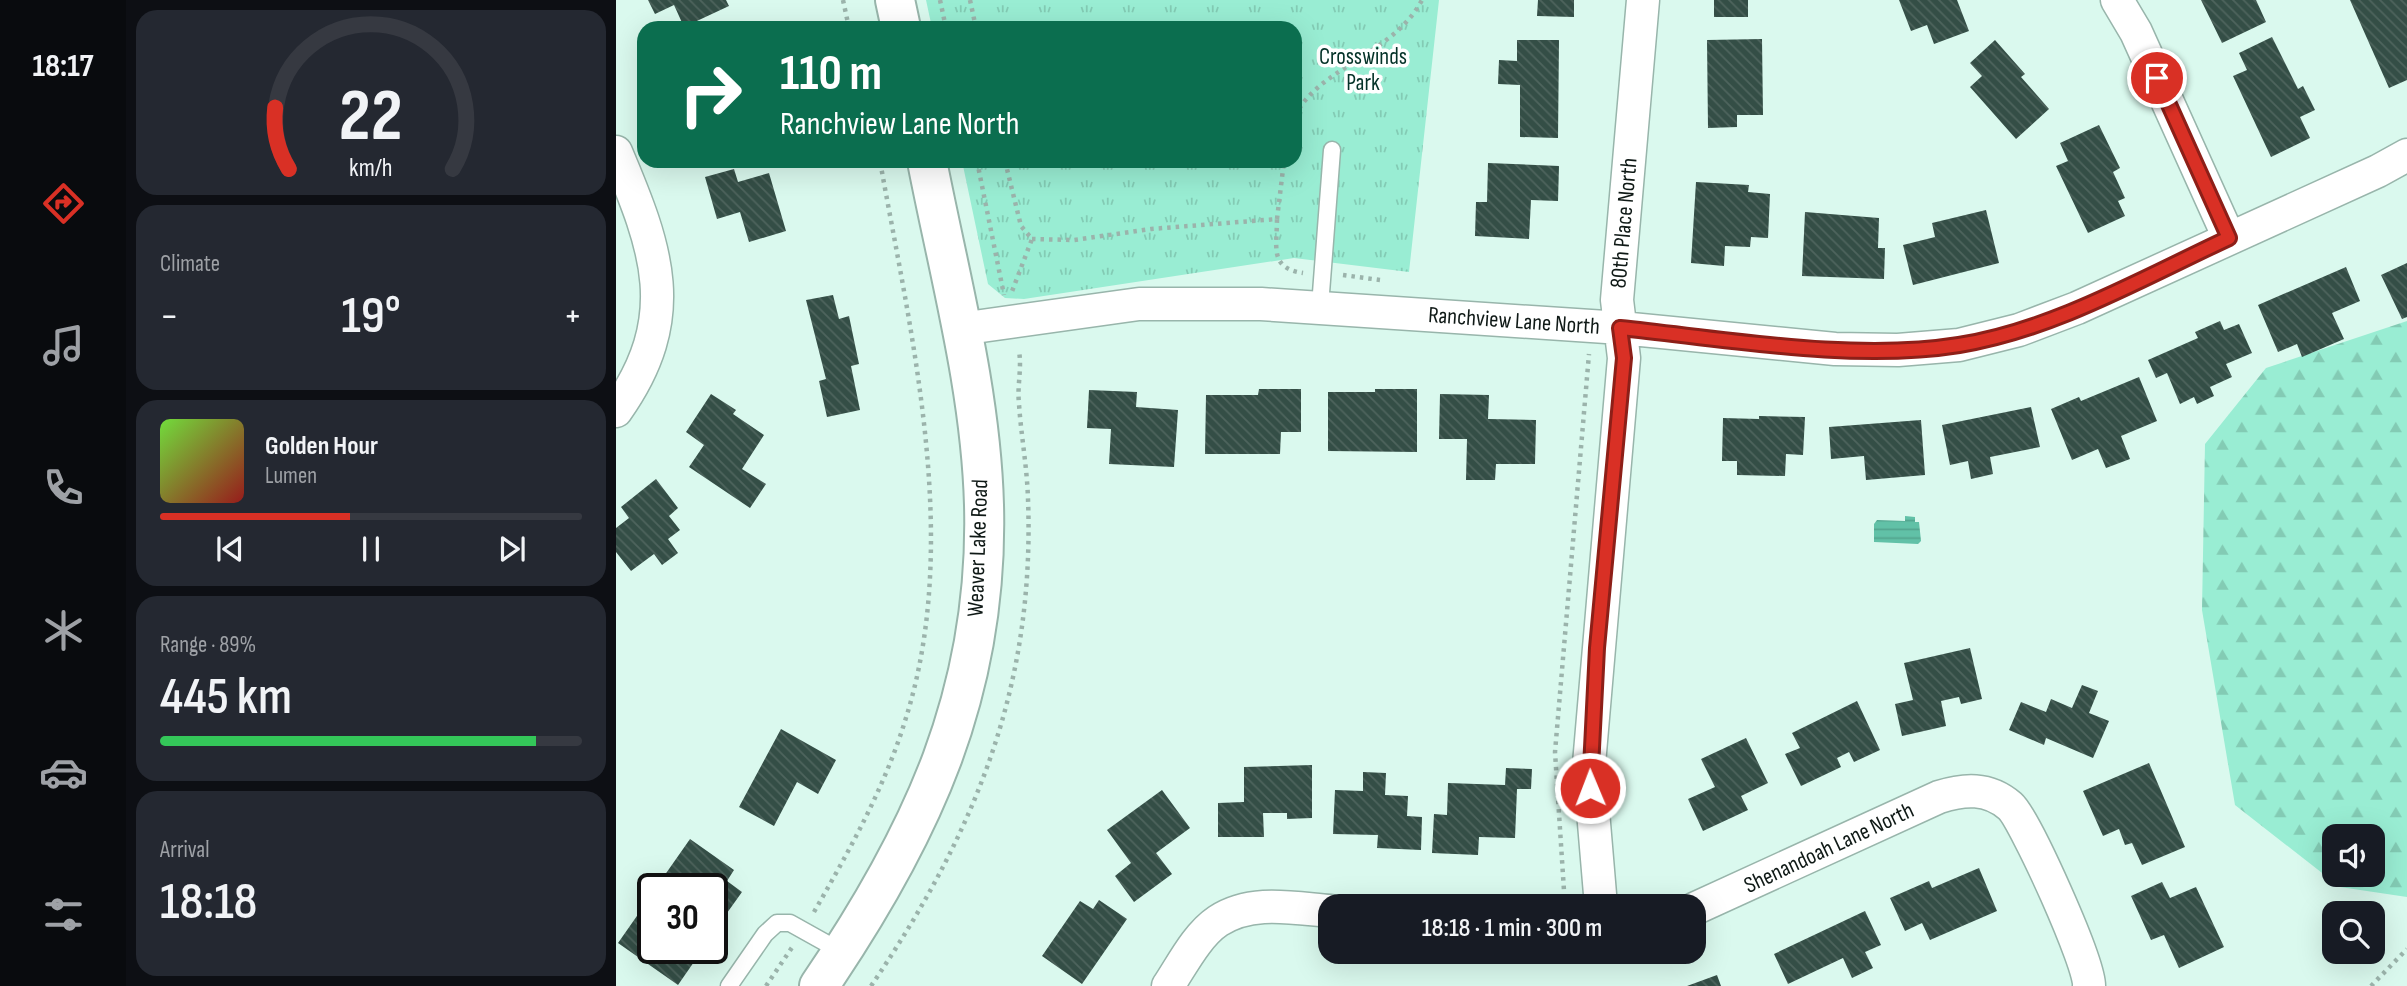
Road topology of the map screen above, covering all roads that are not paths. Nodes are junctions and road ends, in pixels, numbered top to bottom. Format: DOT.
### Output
graph roads {
  1 [pos="895,0"];
  2 [pos="1643,0"];
  3 [pos="2117,0"];
  4 [pos="900,21"];
  5 [pos="1332,150"];
  6 [pos="616,152"];
  7 [pos="2407,155"];
  8 [pos="928,168"];
  9 [pos="2229,238"];
  10 [pos="1320,306"];
  11 [pos="1605,327"];
  12 [pos="960,329"];
  13 [pos="616,411"];
  14 [pos="1600,894"];
  15 [pos="1706,904"];
  16 [pos="1318,910"];
  17 [pos="842,952"];
  18 [pos="729,986"];
  19 [pos="819,986"];
  20 [pos="1168,986"];
  21 [pos="2089,986"];
  1 -- 4 [label="main road"];
  2 -- 11 [label="street, 80th Place North"];
  3 -- 9 [label="street"];
  5 -- 10 [label="lane"];
  6 -- 13 [label="street"];
  7 -- 9 [label="street, Ranchview Lane North"];
  8 -- 12 [label="main road, Weaver Lake Road"];
  9 -- 11 [label="street, Ranchview Lane North"];
  10 -- 11 [label="street, Ranchview Lane North"];
  10 -- 12 [label="street, Ranchview Lane North"];
  11 -- 14 [label="street, 80th Place North"];
  12 -- 17 [label="main road, Weaver Lake Road"];
  15 -- 21 [label="street, Shenandoah Lane North"];
  16 -- 20 [label="street"];
  17 -- 18 [label="lane"];
  17 -- 19 [label="main road, Weaver Lake Road"];
}
